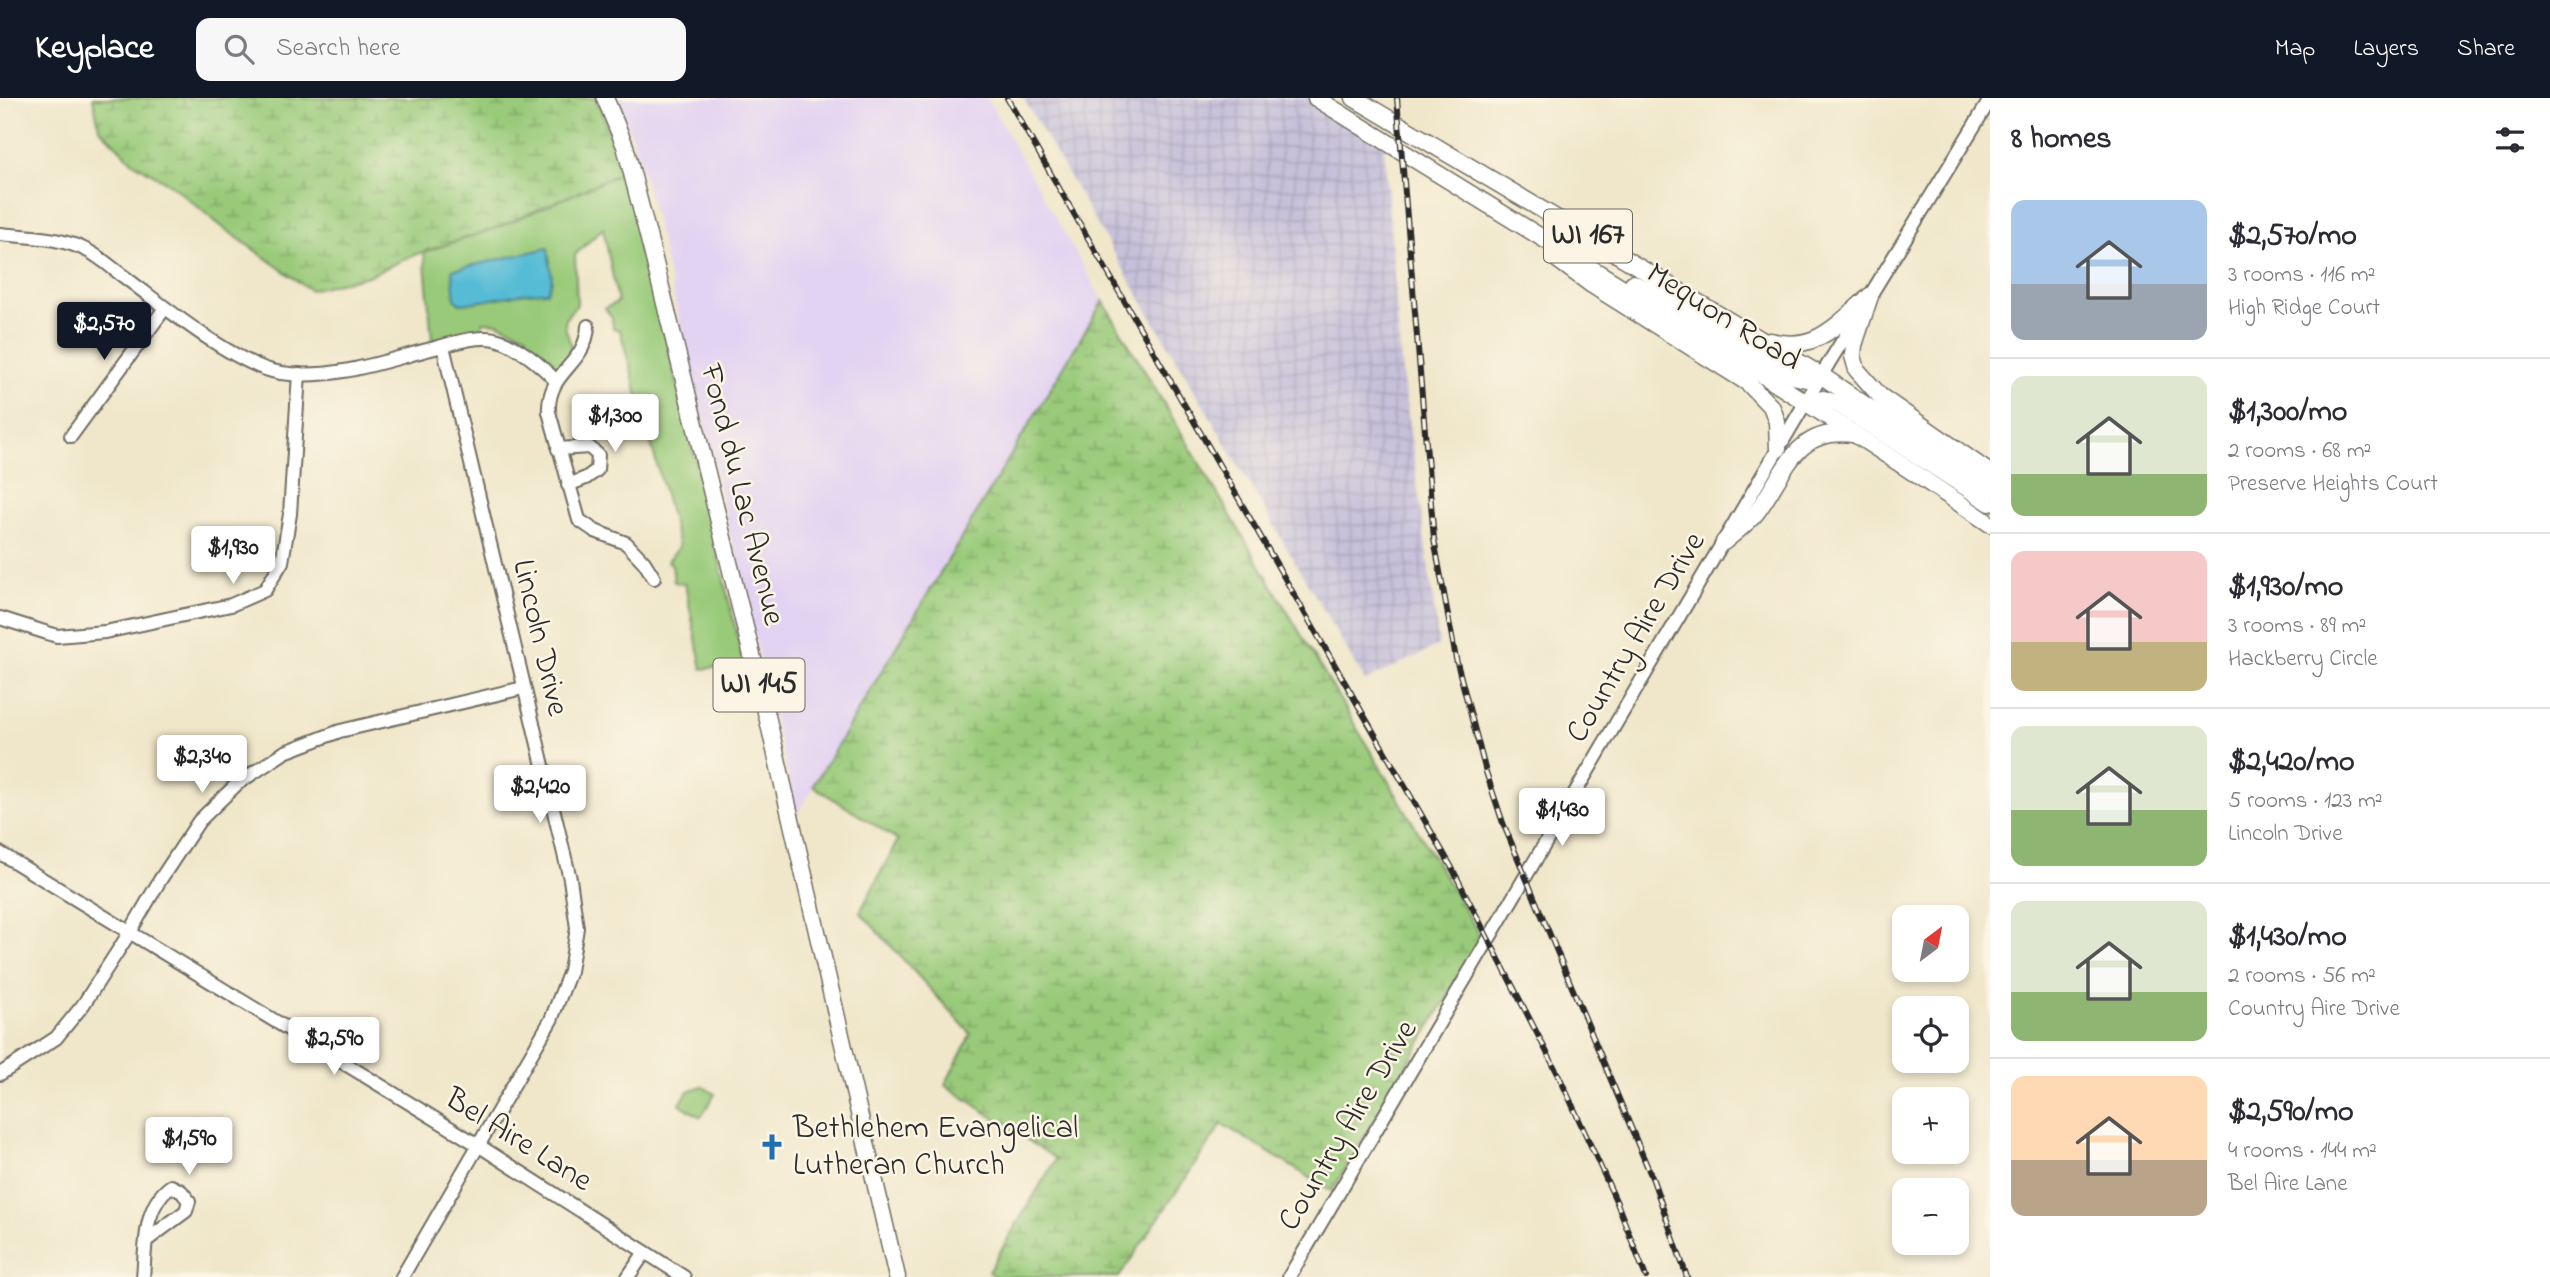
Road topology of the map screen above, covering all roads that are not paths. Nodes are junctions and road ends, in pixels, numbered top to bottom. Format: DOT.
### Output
graph roads {
  1 [pos="605,98"];
  2 [pos="1316,98"];
  3 [pos="1354,98"];
  4 [pos="1990,100"];
  5 [pos="1525,228"];
  6 [pos="0,234"];
  7 [pos="1562,251"];
  8 [pos="1870,296"];
  9 [pos="165,307"];
  10 [pos="588,326"];
  11 [pos="1758,338"];
  12 [pos="443,346"];
  13 [pos="299,374"];
  14 [pos="1822,376"];
  15 [pos="556,380"];
  16 [pos="1806,402"];
  17 [pos="1857,435"];
  18 [pos="71,436"];
  19 [pos="558,449"];
  20 [pos="1778,449"];
  21 [pos="1990,473"];
  22 [pos="568,485"];
  23 [pos="1990,489"];
  24 [pos="1990,503"];
  25 [pos="1990,524"];
  26 [pos="1724,542"];
  27 [pos="654,578"];
  28 [pos="0,618"];
  29 [pos="523,688"];
  30 [pos="0,853"];
  31 [pos="130,932"];
  32 [pos="0,1074"];
  33 [pos="478,1145"];
  34 [pos="147,1240"];
  35 [pos="645,1252"];
  36 [pos="143,1277"];
  37 [pos="402,1277"];
  38 [pos="628,1277"];
  39 [pos="684,1277"];
  40 [pos="897,1277"];
  41 [pos="1289,1277"];
  1 -- 40 [label="main road, Fond du Lac Avenue / WI 145"];
  2 -- 5 [label="main road, Mequon Road / WI 167"];
  3 -- 11 [label="main road, Mequon Road / WI 167"];
  4 -- 8 [label="street, Country Aire Drive"];
  5 -- 7 [label="main road, Mequon Road / WI 167"];
  5 -- 20 [label="main road"];
  6 -- 9 [label="street"];
  7 -- 14 [label="main road"];
  7 -- 16 [label="main road, Mequon Road / WI 167"];
  8 -- 11 [label="main road"];
  8 -- 14 [label="street, Country Aire Drive"];
  8 -- 21 [label="main road"];
  9 -- 13 [label="street"];
  9 -- 18 [label="street"];
  10 -- 15 [label="street"];
  11 -- 14 [label="main road, Mequon Road / WI 167"];
  12 -- 13 [label="street"];
  12 -- 15 [label="street"];
  12 -- 29 [label="street, Lincoln Drive"];
  13 -- 28 [label="street"];
  14 -- 16 [label="street, Country Aire Drive"];
  14 -- 23 [label="main road, Mequon Road / WI 167"];
  15 -- 19 [label="street"];
  16 -- 17 [label="main road, Mequon Road / WI 167"];
  16 -- 20 [label="street, Country Aire Drive"];
  16 -- 24 [label="main road"];
  17 -- 25 [label="main road, Mequon Road / WI 167"];
  17 -- 26 [label="main road"];
  19 -- 22 [label="street"];
  19 -- 22 [label="street"];
  20 -- 26 [label="street, Country Aire Drive"];
  22 -- 27 [label="street"];
  26 -- 41 [label="street, Country Aire Drive"];
  29 -- 31 [label="street"];
  29 -- 33 [label="street, Lincoln Drive"];
  30 -- 31 [label="street, Bel Aire Lane"];
  31 -- 32 [label="street"];
  31 -- 33 [label="street, Bel Aire Lane"];
  33 -- 35 [label="street, Bel Aire Lane"];
  33 -- 37 [label="street, Lincoln Drive"];
  34 -- 36 [label="street"];
  35 -- 38 [label="street"];
  35 -- 39 [label="street, Bel Aire Lane"];
}
